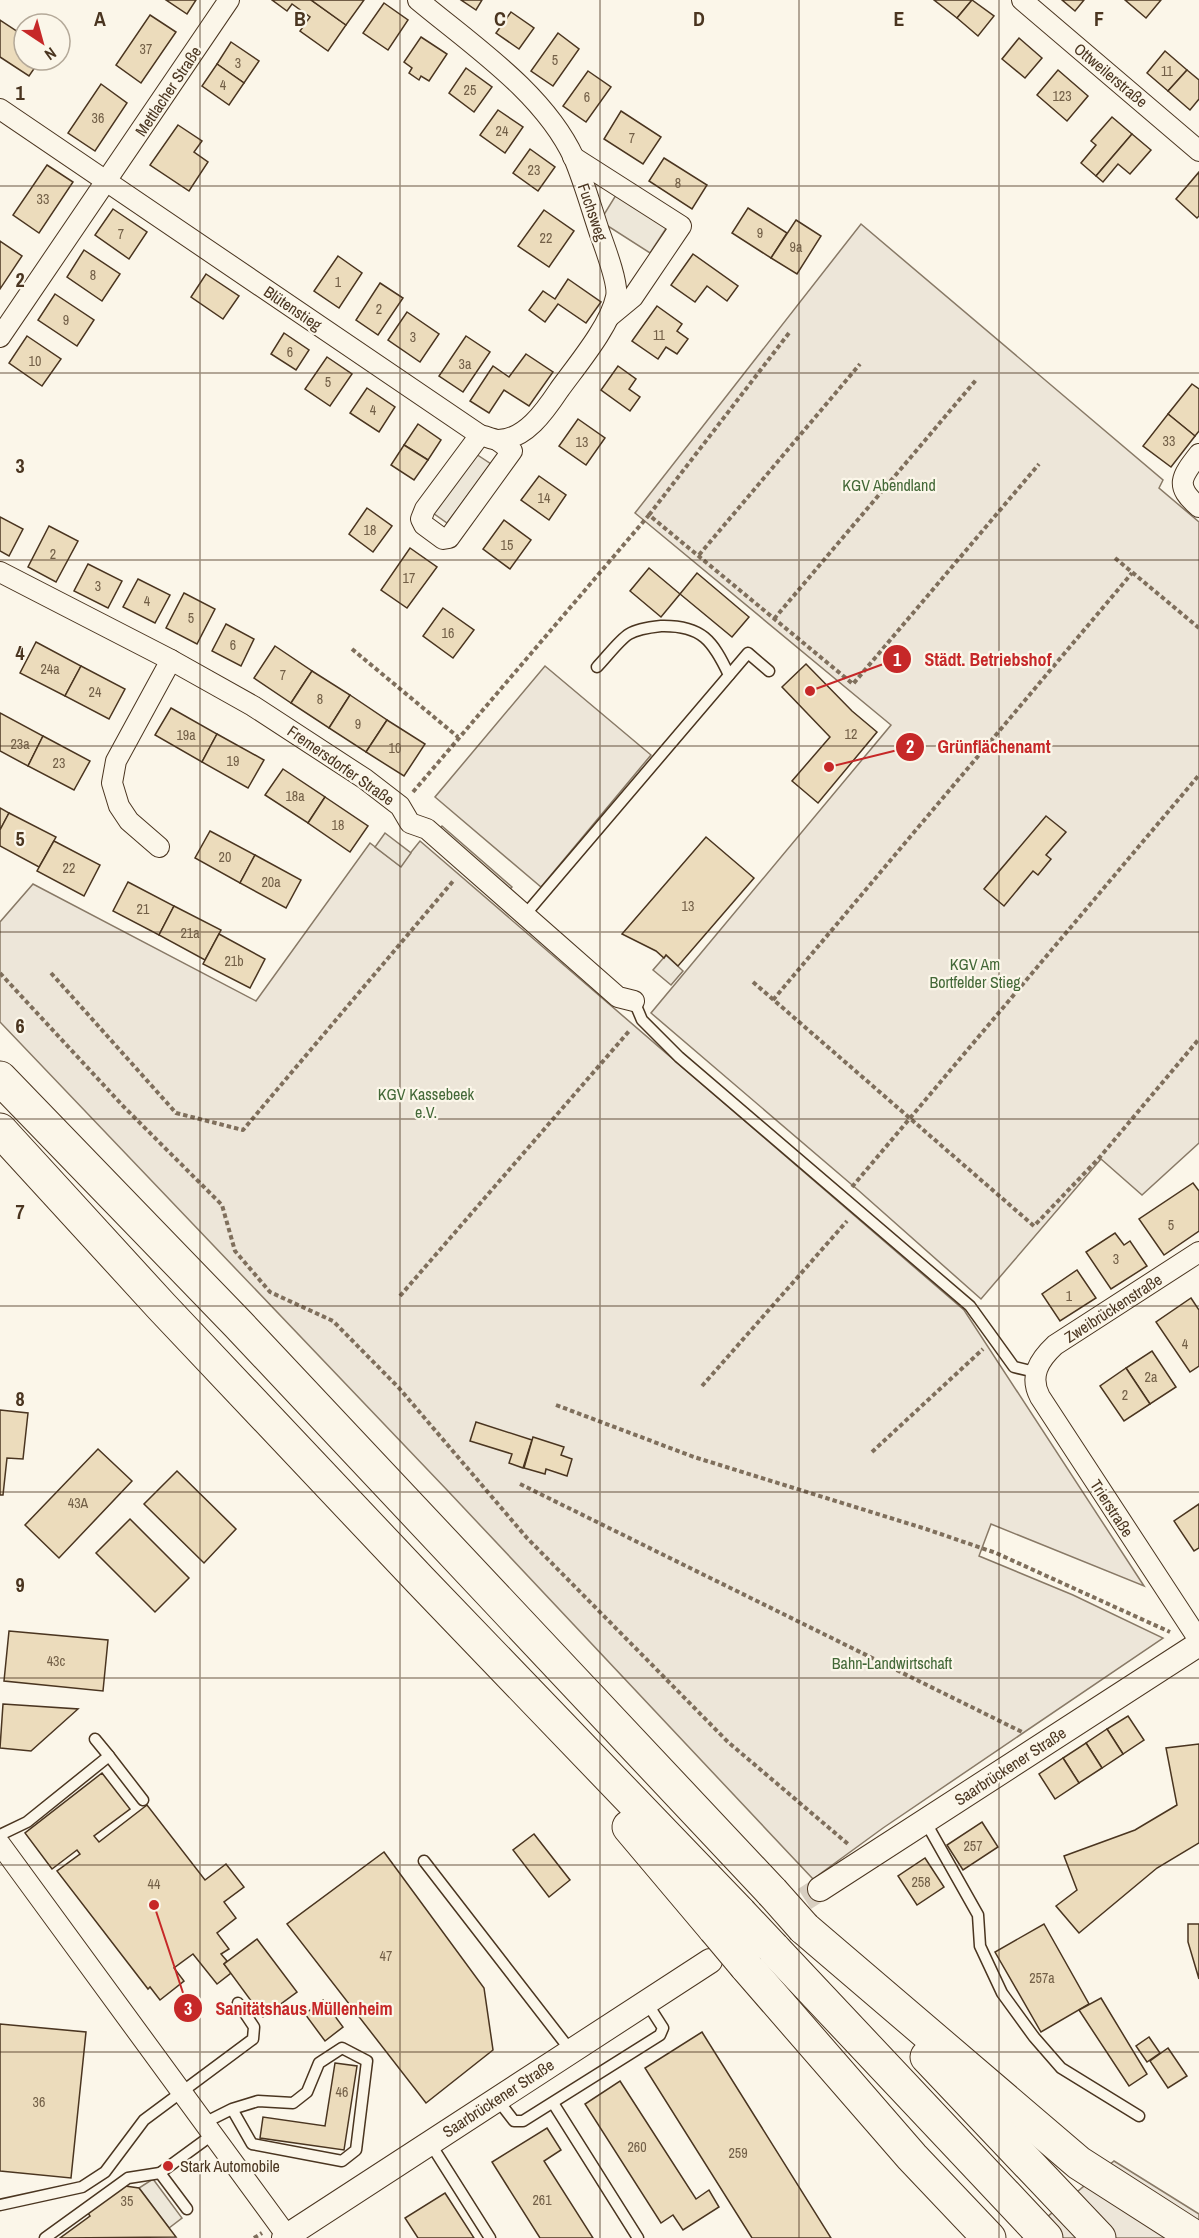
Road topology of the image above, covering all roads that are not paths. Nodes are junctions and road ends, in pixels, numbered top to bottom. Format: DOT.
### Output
graph roads {
  1 [pos="229,0"];
  2 [pos="418,0"];
  3 [pos="1022,0"];
  4 [pos="0,109"];
  5 [pos="1199,151"];
  6 [pos="573,157"];
  7 [pos="106,182"];
  8 [pos="610,316"];
  9 [pos="0,337"];
  10 [pos="488,437"];
  11 [pos="1199,454"];
  12 [pos="1199,507"];
  13 [pos="0,572"];
  14 [pos="171,660"];
  15 [pos="597,667"];
  16 [pos="770,671"];
  17 [pos="729,675"];
  18 [pos="159,848"];
  19 [pos="524,916"];
  20 [pos="634,1001"];
  21 [pos="0,1078"];
  22 [pos="0,1130"];
  23 [pos="0,1142"];
  24 [pos="37,1172"];
  25 [pos="1199,1252"];
  26 [pos="1035,1372"];
  27 [pos="1199,1642"];
  28 [pos="95,1739"];
  29 [pos="109,1756"];
  30 [pos="143,1800"];
  31 [pos="925,1821"];
  32 [pos="0,1835"];
  33 [pos="0,1844"];
  34 [pos="424,1861"];
  35 [pos="820,1889"];
  36 [pos="804,1928"];
  37 [pos="722,1934"];
  38 [pos="646,2002"];
  39 [pos="238,2003"];
  40 [pos="571,2051"];
  41 [pos="183,2094"];
  42 [pos="497,2099"];
  43 [pos="553,2103"];
  44 [pos="232,2109"];
  45 [pos="1139,2116"];
  46 [pos="208,2129"];
  47 [pos="430,2143"];
  48 [pos="912,2157"];
  49 [pos="160,2173"];
  50 [pos="0,2205"];
  51 [pos="187,2209"];
  52 [pos="285,2237"];
  53 [pos="45,2238"];
  54 [pos="490,2238"];
  55 [pos="638,2238"];
  56 [pos="974,2238"];
  57 [pos="989,2238"];
  58 [pos="1046,2238"];
  59 [pos="1099,2238"];
  60 [pos="1196,2238"];
  1 -- 7 [label="street, Mettlacher Straße"];
  2 -- 6 [label="street, Fuchsweg"];
  3 -- 5 [label="street, Ottweilerstraße"];
  4 -- 7 [label="street"];
  6 -- 8 [label="street, Fuchsweg"];
  6 -- 8 [label="street"];
  7 -- 9 [label="street, Mettlacher Straße"];
  7 -- 10 [label="street, Blütenstieg"];
  8 -- 10 [label="street, Fuchsweg"];
  10 -- 10 [label="street"];
  11 -- 12 [label="street"];
  13 -- 14 [label="street, Fremersdorfer Straße"];
  14 -- 18 [label="street"];
  14 -- 19 [label="street, Fremersdorfer Straße"];
  15 -- 17 [label="lane"];
  16 -- 17 [label="lane"];
  17 -- 19 [label="lane"];
  19 -- 20 [label="street, Fremersdorfer Straße"];
  20 -- 26 [label="lane"];
  21 -- 36 [label="highway, bridge"];
  22 -- 24 [label="highway"];
  23 -- 24 [label="highway"];
  24 -- 37 [label="highway"];
  25 -- 26 [label="street, Zweibrückenstraße"];
  26 -- 27 [label="street, Trierstraße"];
  27 -- 31 [label="street, Saarbrückener Straße"];
  28 -- 29 [label="lane"];
  29 -- 30 [label="lane"];
  29 -- 32 [label="lane"];
  31 -- 35 [label="street, Saarbrückener Straße"];
  31 -- 45 [label="lane"];
  33 -- 41 [label="street, Saarbrückener Straße"];
  34 -- 40 [label="lane"];
  36 -- 59 [label="highway"];
  36 -- 60 [label="highway"];
  37 -- 38 [label="street, Saarbrückener Straße"];
  37 -- 48 [label="highway, bridge"];
  37 -- 58 [label="highway, bridge"];
  38 -- 40 [label="street, Saarbrückener Straße"];
  38 -- 43 [label="lane"];
  39 -- 41 [label="lane"];
  40 -- 42 [label="street, Saarbrückener Straße"];
  41 -- 46 [label="street, Saarbrückener Straße"];
  41 -- 50 [label="lane"];
  42 -- 43 [label="lane"];
  42 -- 47 [label="street, Saarbrückener Straße"];
  43 -- 55 [label="lane"];
  44 -- 44 [label="lane"];
  44 -- 46 [label="lane"];
  46 -- 49 [label="lane"];
  46 -- 52 [label="street, Saarbrückener Straße"];
  47 -- 52 [label="street, Saarbrückener Straße"];
  47 -- 54 [label="lane"];
  48 -- 56 [label="highway"];
  48 -- 57 [label="highway"];
  49 -- 51 [label="lane"];
  49 -- 53 [label="lane"];
}
